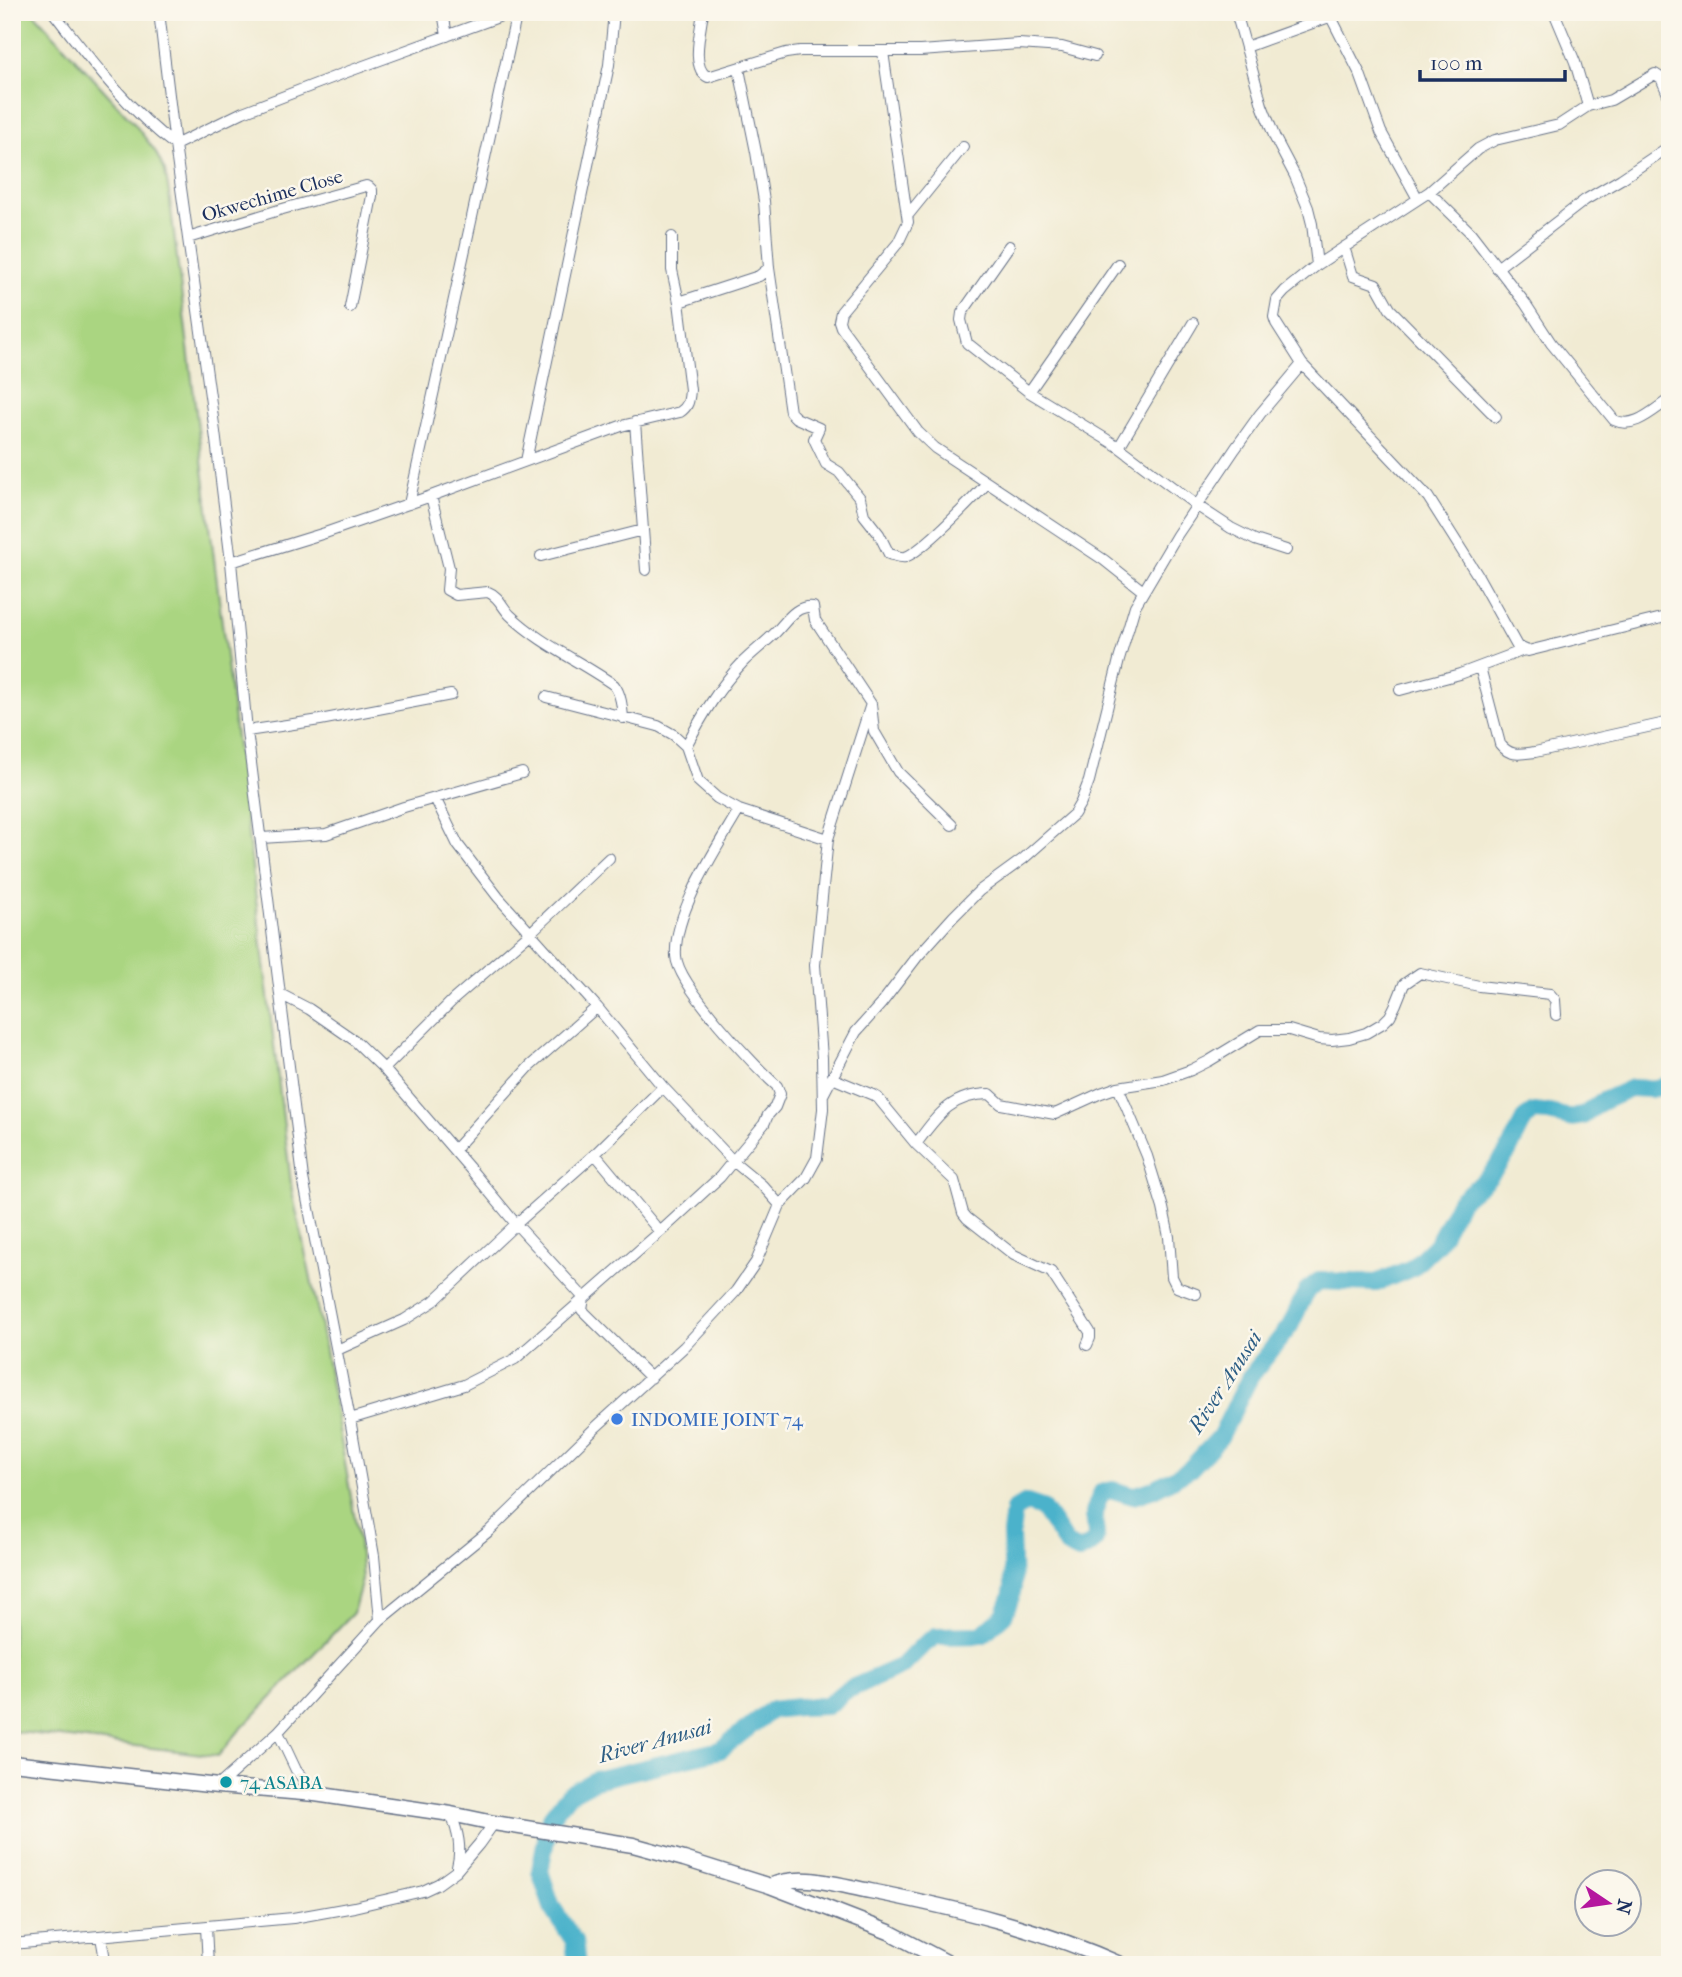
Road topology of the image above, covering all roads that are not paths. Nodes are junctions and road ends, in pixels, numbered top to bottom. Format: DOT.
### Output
graph roads {
  1 [pos="53,12"];
  2 [pos="159,12"];
  3 [pos="443,12"];
  4 [pos="515,12"];
  5 [pos="614,12"];
  6 [pos="703,12"];
  7 [pos="1236,12"];
  8 [pos="1343,12"];
  9 [pos="1554,12"];
  10 [pos="1331,15"];
  11 [pos="447,36"];
  12 [pos="1246,47"];
  13 [pos="883,52"];
  14 [pos="1095,56"];
  15 [pos="739,69"];
  16 [pos="1670,99"];
  17 [pos="1588,106"];
  18 [pos="175,145"];
  19 [pos="1670,146"];
  20 [pos="963,147"];
  21 [pos="1429,192"];
  22 [pos="1418,199"];
  23 [pos="908,215"];
  24 [pos="672,237"];
  25 [pos="188,238"];
  26 [pos="1009,246"];
  27 [pos="1345,247"];
  28 [pos="1118,264"];
  29 [pos="1317,265"];
  30 [pos="769,268"];
  31 [pos="1497,268"];
  32 [pos="679,302"];
  33 [pos="350,307"];
  34 [pos="1192,323"];
  35 [pos="1302,364"];
  36 [pos="1029,391"];
  37 [pos="1670,399"];
  38 [pos="1496,417"];
  39 [pos="635,422"];
  40 [pos="1119,447"];
  41 [pos="526,461"];
  42 [pos="987,483"];
  43 [pos="431,496"];
  44 [pos="409,503"];
  45 [pos="1196,505"];
  46 [pos="643,530"];
  47 [pos="1286,550"];
  48 [pos="541,556"];
  49 [pos="231,562"];
  50 [pos="646,570"];
  51 [pos="1143,591"];
  52 [pos="1670,616"];
  53 [pos="1524,650"];
  54 [pos="1480,667"];
  55 [pos="1400,690"];
  56 [pos="451,695"];
  57 [pos="546,697"];
  58 [pos="871,704"];
  59 [pos="623,718"];
  60 [pos="1670,722"];
  61 [pos="247,731"];
  62 [pos="686,746"];
  63 [pos="522,773"];
  64 [pos="435,798"];
  65 [pos="739,810"];
  66 [pos="952,825"];
  67 [pos="261,838"];
  68 [pos="828,839"];
  69 [pos="609,858"];
  70 [pos="529,934"];
  71 [pos="280,994"];
  72 [pos="597,1007"];
  73 [pos="1556,1016"];
  74 [pos="384,1069"];
  75 [pos="832,1078"];
  76 [pos="663,1087"];
  77 [pos="1118,1087"];
  78 [pos="823,1095"];
  79 [pos="916,1144"];
  80 [pos="454,1150"];
  81 [pos="595,1154"];
  82 [pos="733,1161"];
  83 [pos="780,1205"];
  84 [pos="516,1224"];
  85 [pos="660,1232"];
  86 [pos="1196,1294"];
  87 [pos="584,1298"];
  88 [pos="1087,1345"];
  89 [pos="337,1350"];
  90 [pos="651,1378"];
  91 [pos="350,1419"];
  92 [pos="380,1620"];
  93 [pos="278,1732"];
  94 [pos="12,1763"];
  95 [pos="218,1786"];
  96 [pos="315,1794"];
  97 [pos="451,1814"];
  98 [pos="494,1823"];
  99 [pos="456,1871"];
  100 [pos="770,1886"];
  101 [pos="206,1927"];
  102 [pos="101,1937"];
  103 [pos="12,1944"];
  104 [pos="932,1959"];
  105 [pos="106,1965"];
  106 [pos="208,1965"];
  107 [pos="953,1965"];
  108 [pos="1122,1965"];
  1 -- 18 [label="street"];
  2 -- 18 [label="street"];
  3 -- 11 [label="street"];
  4 -- 11 [label="street"];
  4 -- 44 [label="street"];
  5 -- 41 [label="street"];
  6 -- 15 [label="street"];
  7 -- 12 [label="street"];
  8 -- 10 [label="street"];
  9 -- 17 [label="street"];
  10 -- 12 [label="street"];
  10 -- 22 [label="street"];
  11 -- 18 [label="street"];
  12 -- 29 [label="street"];
  13 -- 14 [label="street"];
  13 -- 15 [label="street"];
  13 -- 23 [label="street"];
  15 -- 30 [label="street"];
  16 -- 17 [label="street"];
  17 -- 21 [label="street"];
  18 -- 25 [label="street"];
  19 -- 31 [label="street"];
  20 -- 23 [label="street"];
  21 -- 22 [label="street"];
  21 -- 31 [label="street"];
  22 -- 27 [label="street"];
  23 -- 42 [label="street"];
  24 -- 32 [label="street"];
  25 -- 33 [label="street, Okwechime Close"];
  25 -- 49 [label="street"];
  26 -- 36 [label="street"];
  27 -- 29 [label="street"];
  27 -- 38 [label="street"];
  28 -- 36 [label="street"];
  29 -- 35 [label="street"];
  30 -- 32 [label="street"];
  30 -- 42 [label="street"];
  31 -- 37 [label="street"];
  32 -- 39 [label="street"];
  34 -- 40 [label="street"];
  35 -- 45 [label="street"];
  35 -- 53 [label="street"];
  36 -- 40 [label="street"];
  39 -- 41 [label="street"];
  39 -- 46 [label="street"];
  40 -- 45 [label="street"];
  41 -- 43 [label="street"];
  42 -- 51 [label="street"];
  43 -- 44 [label="street"];
  43 -- 59 [label="street"];
  44 -- 49 [label="street"];
  45 -- 47 [label="street"];
  45 -- 51 [label="street"];
  46 -- 48 [label="street"];
  46 -- 50 [label="street"];
  49 -- 61 [label="street"];
  51 -- 75 [label="street"];
  52 -- 53 [label="street"];
  53 -- 54 [label="street"];
  54 -- 55 [label="street"];
  54 -- 60 [label="street"];
  56 -- 61 [label="street"];
  57 -- 59 [label="street"];
  58 -- 62 [label="street"];
  58 -- 66 [label="street"];
  58 -- 68 [label="street"];
  59 -- 62 [label="street"];
  61 -- 67 [label="street"];
  62 -- 65 [label="street"];
  63 -- 64 [label="street"];
  64 -- 67 [label="street"];
  64 -- 70 [label="street"];
  65 -- 68 [label="street"];
  65 -- 82 [label="street"];
  67 -- 71 [label="street"];
  68 -- 78 [label="street"];
  69 -- 70 [label="street"];
  70 -- 72 [label="street"];
  70 -- 74 [label="street"];
  71 -- 74 [label="street"];
  71 -- 89 [label="street"];
  72 -- 76 [label="street"];
  72 -- 80 [label="street"];
  73 -- 77 [label="street"];
  74 -- 80 [label="street"];
  75 -- 78 [label="street"];
  75 -- 79 [label="street"];
  76 -- 81 [label="street"];
  76 -- 82 [label="street"];
  77 -- 79 [label="street"];
  77 -- 86 [label="street"];
  78 -- 83 [label="street"];
  79 -- 88 [label="street"];
  80 -- 84 [label="street"];
  81 -- 84 [label="street"];
  81 -- 85 [label="street"];
  82 -- 83 [label="street"];
  82 -- 85 [label="street"];
  83 -- 90 [label="street"];
  84 -- 87 [label="street"];
  84 -- 89 [label="street"];
  85 -- 87 [label="street"];
  87 -- 90 [label="street"];
  87 -- 91 [label="street"];
  89 -- 91 [label="street"];
  90 -- 92 [label="street"];
  91 -- 92 [label="street"];
  92 -- 93 [label="street"];
  93 -- 95 [label="street"];
  93 -- 96 [label="street"];
  94 -- 95 [label="main road"];
  95 -- 96 [label="main road"];
  96 -- 97 [label="main road"];
  97 -- 98 [label="main road"];
  97 -- 99 [label="street"];
  98 -- 99 [label="street"];
  98 -- 100 [label="main road"];
  99 -- 101 [label="street"];
  100 -- 104 [label="main road"];
  100 -- 108 [label="main road"];
  101 -- 102 [label="street"];
  101 -- 106 [label="street"];
  102 -- 103 [label="street"];
  102 -- 105 [label="street"];
  104 -- 107 [label="main road"];
}
